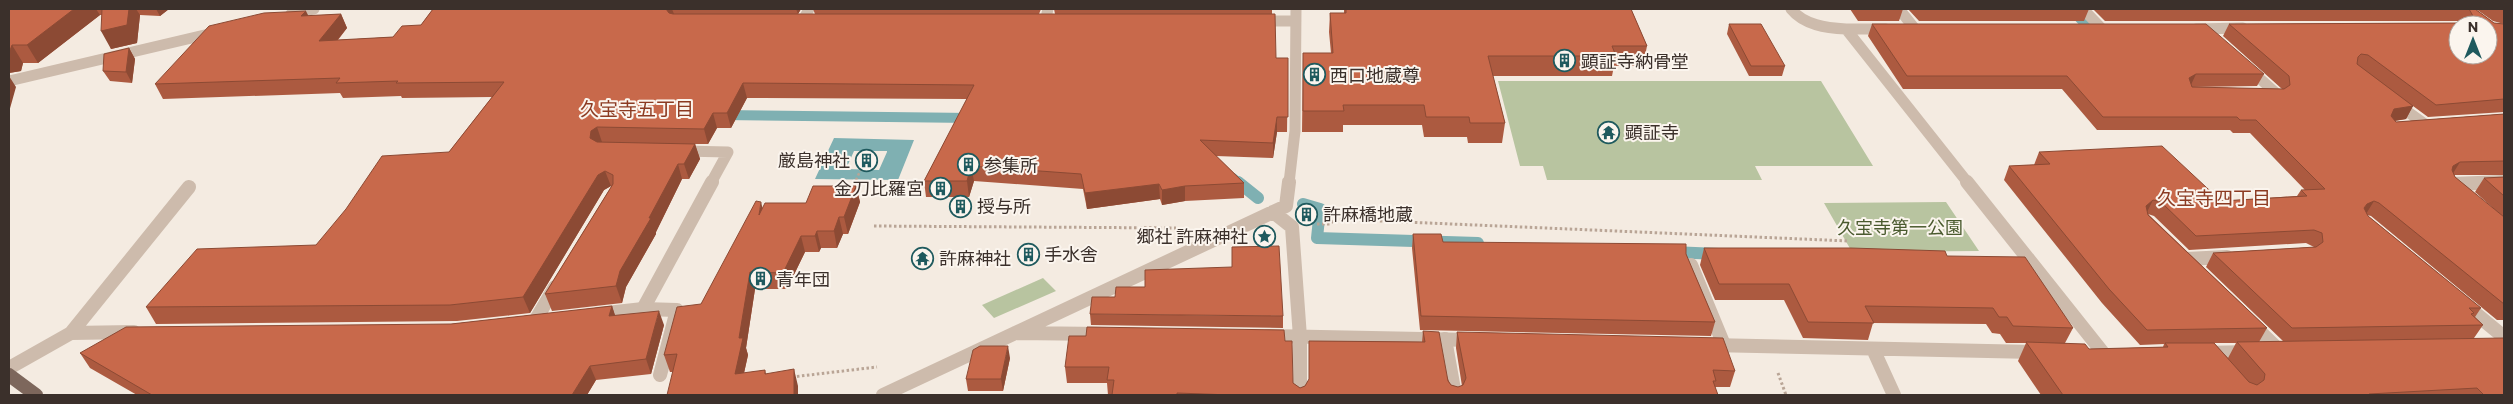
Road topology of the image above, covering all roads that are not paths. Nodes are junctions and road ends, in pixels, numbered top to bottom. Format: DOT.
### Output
graph roads {
  1 [pos="314,9"];
  2 [pos="809,9"];
  3 [pos="1048,9"];
  4 [pos="1791,9"];
  5 [pos="1899,9"];
  6 [pos="2083,9"];
  7 [pos="1296,15"];
  8 [pos="277,18"];
  9 [pos="1248,21"];
  10 [pos="822,22"];
  11 [pos="1045,22"];
  12 [pos="2184,28"];
  13 [pos="2203,28"];
  14 [pos="2252,28"];
  15 [pos="1846,29"];
  16 [pos="2082,29"];
  17 [pos="221,31"];
  18 [pos="2218,42"];
  19 [pos="2240,61"];
  20 [pos="9,81"];
  21 [pos="2257,94"];
  22 [pos="2388,97"];
  23 [pos="2408,127"];
  24 [pos="670,151"];
  25 [pos="2504,182"];
  26 [pos="188,187"];
  27 [pos="2467,196"];
  28 [pos="1273,212"];
  29 [pos="2174,247"];
  30 [pos="2242,256"];
  31 [pos="2186,259"];
  32 [pos="1691,265"];
  33 [pos="2199,272"];
  34 [pos="560,279"];
  35 [pos="2450,293"];
  36 [pos="643,309"];
  37 [pos="2240,312"];
  38 [pos="584,316"];
  39 [pos="554,319"];
  40 [pos="71,332"];
  41 [pos="150,332"];
  42 [pos="1015,332"];
  43 [pos="1114,334"];
  44 [pos="1251,336"];
  45 [pos="1300,337"];
  46 [pos="1445,339"];
  47 [pos="1485,340"];
  48 [pos="2501,343"];
  49 [pos="1694,344"];
  50 [pos="1724,345"];
  51 [pos="1873,349"];
  52 [pos="2056,353"];
  53 [pos="2084,353"];
  54 [pos="2189,353"];
  55 [pos="2208,353"];
  56 [pos="2104,354"];
  57 [pos="2123,354"];
  58 [pos="2221,367"];
  59 [pos="9,368"];
  60 [pos="9,375"];
  61 [pos="660,375"];
  62 [pos="888,394"];
  63 [pos="36,395"];
  64 [pos="1300,395"];
  65 [pos="1455,395"];
  66 [pos="1894,395"];
  1 -- 8 [label="street"];
  2 -- 10 [label="street"];
  3 -- 11 [label="street"];
  4 -- 15 [label="street"];
  5 -- 15 [label="street"];
  6 -- 16 [label="street"];
  7 -- 9 [label="street"];
  7 -- 28 [label="street"];
  12 -- 13 [label="street"];
  13 -- 14 [label="street"];
  13 -- 18 [label="street"];
  15 -- 56 [label="street"];
  17 -- 20 [label="street"];
  19 -- 21 [label="street"];
  22 -- 23 [label="street"];
  24 -- 36 [label="street"];
  25 -- 27 [label="street"];
  26 -- 40 [label="street"];
  28 -- 42 [label="street"];
  28 -- 45 [label="street"];
  29 -- 31 [label="street"];
  30 -- 31 [label="street"];
  31 -- 33 [label="street"];
  32 -- 50 [label="street"];
  34 -- 39 [label="street"];
  35 -- 48 [label="street"];
  36 -- 38 [label="street"];
  36 -- 61 [label="street"];
  37 -- 55 [label="street"];
  40 -- 41 [label="street"];
  40 -- 59 [label="street"];
  42 -- 43 [label="street"];
  42 -- 62 [label="street"];
  44 -- 45 [label="street"];
  45 -- 46 [label="street"];
  45 -- 64 [label="street"];
  46 -- 47 [label="street"];
  46 -- 65 [label="street"];
  49 -- 50 [label="street"];
  50 -- 51 [label="street"];
  51 -- 52 [label="street"];
  51 -- 66 [label="street"];
  53 -- 56 [label="street"];
  54 -- 55 [label="street"];
  55 -- 58 [label="street"];
  56 -- 57 [label="street"];
  60 -- 63 [label="main road"];
}
